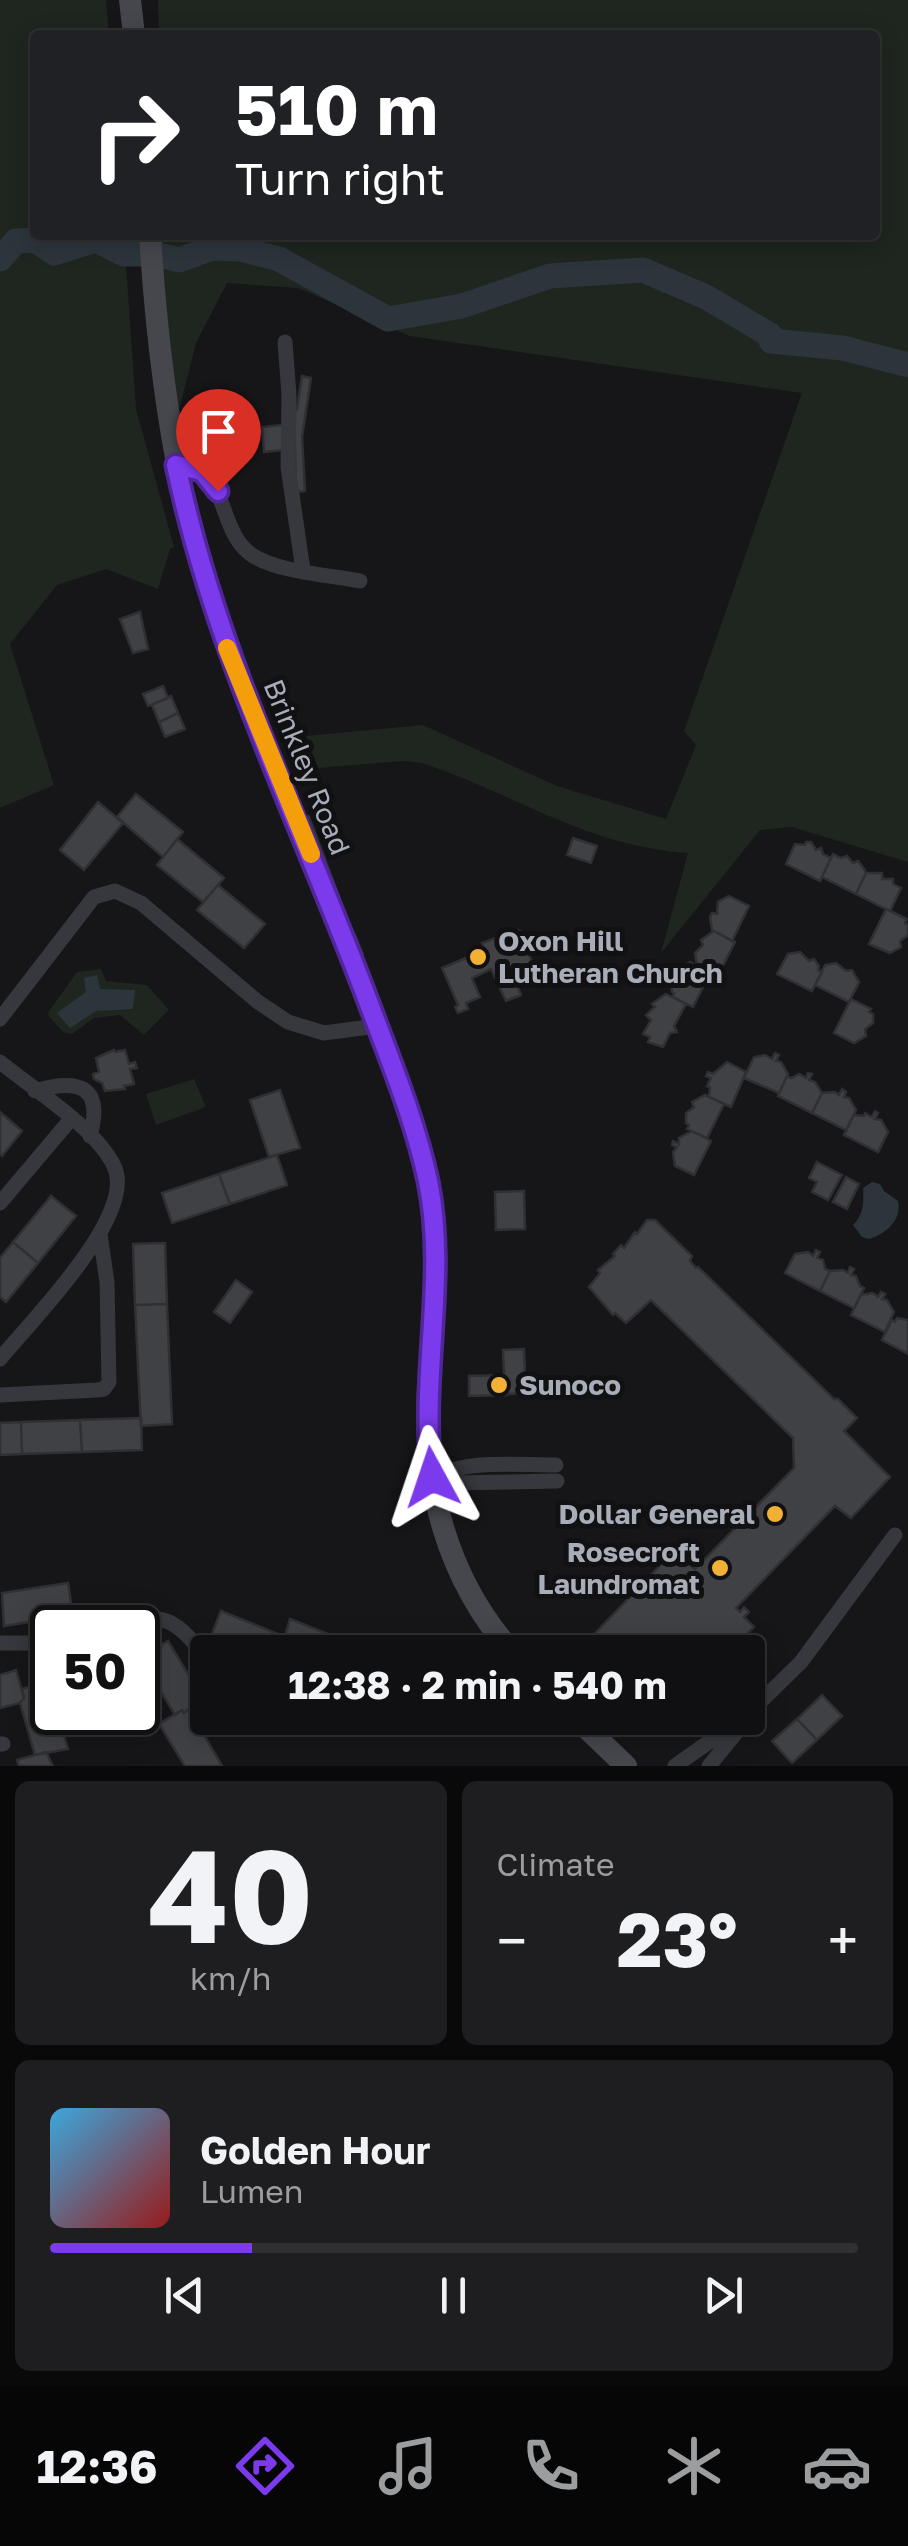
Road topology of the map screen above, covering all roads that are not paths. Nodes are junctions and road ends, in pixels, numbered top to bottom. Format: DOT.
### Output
graph roads {
  1 [pos="130,0"];
  2 [pos="133,30"];
  3 [pos="150,240"];
  4 [pos="285,342"];
  5 [pos="176,465"];
  6 [pos="303,570"];
  7 [pos="360,581"];
  8 [pos="0,1019"];
  9 [pos="377,1026"];
  10 [pos="0,1062"];
  11 [pos="35,1091"];
  12 [pos="71,1119"];
  13 [pos="90,1136"];
  14 [pos="0,1202"];
  15 [pos="100,1234"];
  16 [pos="0,1359"];
  17 [pos="0,1396"];
  18 [pos="557,1473"];
  19 [pos="432,1477"];
  20 [pos="895,1535"];
  21 [pos="160,1619"];
  22 [pos="496,1634"];
  23 [pos="190,1637"];
  24 [pos="0,1642"];
  25 [pos="30,1643"];
  26 [pos="765,1697"];
  27 [pos="594,1735"];
  28 [pos="719,1735"];
  29 [pos="733,1735"];
  30 [pos="626,1766"];
  31 [pos="675,1766"];
  32 [pos="709,1766"];
  1 -- 2 [label="main road"];
  3 -- 5 [label="main road, Brinkley Road"];
  4 -- 6 [label="street"];
  5 -- 6 [label="street"];
  5 -- 9 [label="main road, Brinkley Road"];
  6 -- 7 [label="street"];
  8 -- 9 [label="street"];
  9 -- 19 [label="main road, Brinkley Road"];
  10 -- 11 [label="street"];
  11 -- 12 [label="street"];
  11 -- 13 [label="street"];
  12 -- 13 [label="street"];
  12 -- 14 [label="street"];
  13 -- 15 [label="street"];
  15 -- 16 [label="street"];
  15 -- 17 [label="street"];
  18 -- 19 [label="street"];
  19 -- 22 [label="main road, Brinkley Road"];
  20 -- 26 [label="street"];
  21 -- 23 [label="street"];
  24 -- 25 [label="street"];
  27 -- 30 [label="main road"];
  28 -- 31 [label="street"];
  29 -- 32 [label="street"];
}
